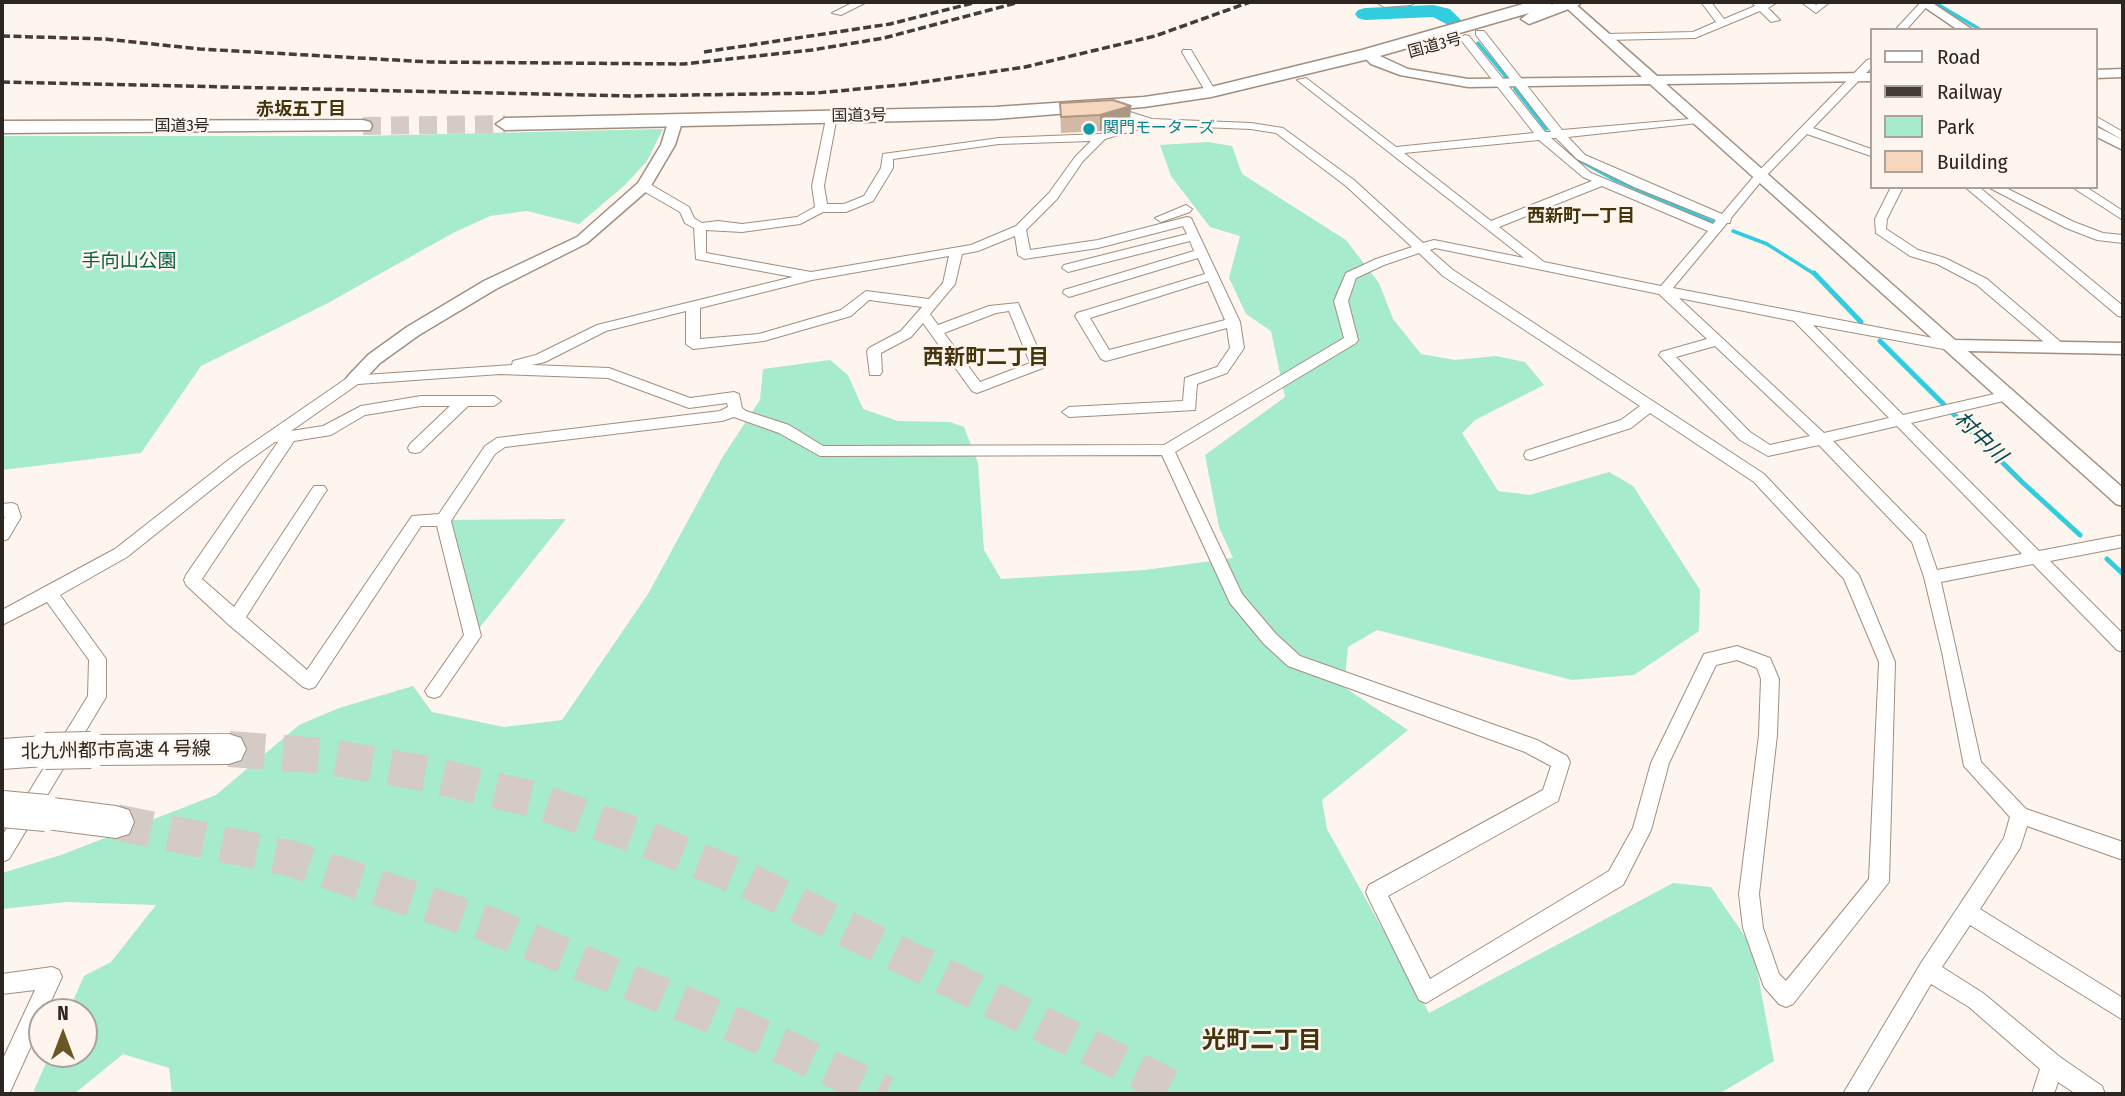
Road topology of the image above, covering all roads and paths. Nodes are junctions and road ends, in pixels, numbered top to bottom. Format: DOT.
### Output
graph roads {
  1 [pos="862,2"];
  2 [pos="1411,2"];
  3 [pos="1568,2"];
  4 [pos="1706,2"];
  5 [pos="1773,2"];
  6 [pos="1806,2"];
  7 [pos="1825,2"];
  8 [pos="1925,2"];
  9 [pos="1384,4"];
  10 [pos="1535,4"];
  11 [pos="1759,4"];
  12 [pos="837,13"];
  13 [pos="1775,20"];
  14 [pos="1722,23"];
  15 [pos="1902,28"];
  16 [pos="1963,28"];
  17 [pos="1473,35"];
  18 [pos="1607,37"];
  19 [pos="1188,52"];
  20 [pos="1371,58"];
  21 [pos="1870,63"];
  22 [pos="2123,73"];
  23 [pos="2097,74"];
  24 [pos="1857,77"];
  25 [pos="1870,77"];
  26 [pos="1302,80"];
  27 [pos="1657,82"];
  28 [pos="1499,83"];
  29 [pos="1519,83"];
  30 [pos="1211,92"];
  31 [pos="1103,107"];
  32 [pos="831,116"];
  33 [pos="676,119"];
  34 [pos="2097,119"];
  35 [pos="1698,120"];
  36 [pos="1151,122"];
  37 [pos="505,124"];
  38 [pos="363,126"];
  39 [pos="2,128"];
  40 [pos="1807,130"];
  41 [pos="2097,131"];
  42 [pos="1559,135"];
  43 [pos="1542,136"];
  44 [pos="2123,136"];
  45 [pos="1101,137"];
  46 [pos="2123,146"];
  47 [pos="1393,151"];
  48 [pos="1870,153"];
  49 [pos="1759,177"];
  50 [pos="1601,182"];
  51 [pos="643,186"];
  52 [pos="1897,189"];
  53 [pos="1973,189"];
  54 [pos="1998,189"];
  55 [pos="2081,189"];
  56 [pos="821,208"];
  57 [pos="1186,209"];
  58 [pos="2123,216"];
  59 [pos="1726,220"];
  60 [pos="1490,226"];
  61 [pos="700,227"];
  62 [pos="1020,229"];
  63 [pos="1716,230"];
  64 [pos="1194,236"];
  65 [pos="2123,239"];
  66 [pos="1079,246"];
  67 [pos="1422,250"];
  68 [pos="956,251"];
  69 [pos="1202,253"];
  70 [pos="1544,267"];
  71 [pos="1068,268"];
  72 [pos="812,276"];
  73 [pos="1212,276"];
  74 [pos="1664,291"];
  75 [pos="1069,293"];
  76 [pos="693,305"];
  77 [pos="927,309"];
  78 [pos="2123,313"];
  79 [pos="1798,318"];
  80 [pos="1233,321"];
  81 [pos="935,331"];
  82 [pos="1717,341"];
  83 [pos="1949,345"];
  84 [pos="2057,346"];
  85 [pos="2123,348"];
  86 [pos="500,369"];
  87 [pos="875,372"];
  88 [pos="355,379"];
  89 [pos="2007,396"];
  90 [pos="464,401"];
  91 [pos="494,401"];
  92 [pos="1650,406"];
  93 [pos="735,410"];
  94 [pos="1069,412"];
  95 [pos="1900,421"];
  96 [pos="289,437"];
  97 [pos="1821,438"];
  98 [pos="267,440"];
  99 [pos="415,448"];
  100 [pos="1167,450"];
  101 [pos="1531,454"];
  102 [pos="319,490"];
  103 [pos="2123,499"];
  104 [pos="2,510"];
  105 [pos="443,520"];
  106 [pos="2,536"];
  107 [pos="2123,541"];
  108 [pos="2036,558"];
  109 [pos="1932,577"];
  110 [pos="50,593"];
  111 [pos="2,618"];
  112 [pos="234,620"];
  113 [pos="2123,645"];
  114 [pos="434,691"];
  115 [pos="229,748"];
  116 [pos="2,754"];
  117 [pos="2,809"];
  118 [pos="2020,815"];
  119 [pos="116,822"];
  120 [pos="2123,851"];
  121 [pos="2,853"];
  122 [pos="1967,912"];
  123 [pos="1928,970"];
  124 [pos="2,984"];
  125 [pos="2123,1010"];
  126 [pos="2052,1065"];
  127 [pos="2,1084"];
  128 [pos="1854,1094"];
  129 [pos="2043,1094"];
  130 [pos="2094,1094"];
  1 -- 12 [label="street"];
  2 -- 9 [label="street"];
  3 -- 17 [label="highway, 国道3号"];
  3 -- 18 [label="street"];
  4 -- 14 [label="street"];
  5 -- 11 [label="street"];
  6 -- 7 [label="street"];
  8 -- 15 [label="street"];
  8 -- 16 [label="street"];
  10 -- 20 [label="highway, 国道3号"];
  11 -- 13 [label="street"];
  11 -- 14 [label="street"];
  14 -- 18 [label="street"];
  17 -- 20 [label="highway, 国道3号"];
  17 -- 28 [label="street"];
  17 -- 29 [label="street"];
  18 -- 27 [label="street"];
  19 -- 30 [label="street"];
  20 -- 26 [label="highway, 国道3号"];
  20 -- 28 [label="street"];
  20 -- 30 [label="highway, 国道3号"];
  21 -- 24 [label="street"];
  22 -- 23 [label="street"];
  24 -- 25 [label="street"];
  24 -- 27 [label="street"];
  24 -- 40 [label="street"];
  26 -- 30 [label="highway, 国道3号"];
  26 -- 47 [label="street"];
  27 -- 29 [label="street"];
  27 -- 35 [label="street"];
  28 -- 29 [label="street"];
  28 -- 43 [label="street"];
  29 -- 42 [label="street"];
  30 -- 31 [label="highway, 国道3号"];
  31 -- 32 [label="highway, 国道3号"];
  31 -- 36 [label="street"];
  32 -- 33 [label="highway, 国道3号"];
  32 -- 56 [label="street"];
  33 -- 37 [label="highway, 国道3号"];
  33 -- 51 [label="street"];
  34 -- 44 [label="street"];
  35 -- 42 [label="street"];
  35 -- 49 [label="street"];
  36 -- 45 [label="street"];
  36 -- 67 [label="street"];
  38 -- 39 [label="highway, 国道3号"];
  40 -- 48 [label="street"];
  40 -- 49 [label="street"];
  41 -- 46 [label="street"];
  42 -- 43 [label="street"];
  42 -- 59 [label="street"];
  43 -- 47 [label="street"];
  43 -- 50 [label="street"];
  45 -- 56 [label="street"];
  45 -- 62 [label="street"];
  47 -- 60 [label="street"];
  49 -- 59 [label="street"];
  49 -- 83 [label="street"];
  50 -- 60 [label="street"];
  50 -- 63 [label="street"];
  51 -- 61 [label="street"];
  51 -- 88 [label="street"];
  52 -- 84 [label="street"];
  53 -- 78 [label="street"];
  54 -- 65 [label="street"];
  55 -- 58 [label="street"];
  56 -- 61 [label="street"];
  57 -- 66 [label="street"];
  59 -- 63 [label="street"];
  60 -- 70 [label="street"];
  61 -- 72 [label="street"];
  62 -- 66 [label="street"];
  62 -- 68 [label="street"];
  63 -- 74 [label="street"];
  64 -- 66 [label="street"];
  64 -- 69 [label="street"];
  64 -- 71 [label="street"];
  67 -- 70 [label="street"];
  67 -- 92 [label="street"];
  67 -- 100 [label="street"];
  68 -- 72 [label="street"];
  68 -- 77 [label="street"];
  69 -- 73 [label="street"];
  69 -- 75 [label="street"];
  70 -- 74 [label="street"];
  72 -- 76 [label="street"];
  73 -- 80 [label="street"];
  73 -- 80 [label="street"];
  74 -- 79 [label="street"];
  74 -- 82 [label="street"];
  76 -- 77 [label="street"];
  76 -- 86 [label="street"];
  77 -- 81 [label="street"];
  77 -- 87 [label="street"];
  79 -- 83 [label="street"];
  79 -- 95 [label="street"];
  80 -- 94 [label="street"];
  82 -- 97 [label="street"];
  82 -- 97 [label="street"];
  83 -- 84 [label="street"];
  83 -- 89 [label="street"];
  84 -- 85 [label="street"];
  86 -- 88 [label="street"];
  86 -- 93 [label="street"];
  88 -- 98 [label="street"];
  89 -- 95 [label="street"];
  89 -- 103 [label="street"];
  90 -- 91 [label="street"];
  90 -- 96 [label="street"];
  90 -- 99 [label="street"];
  92 -- 100 [label="street"];
  92 -- 101 [label="street"];
  93 -- 100 [label="street"];
  93 -- 105 [label="street"];
  95 -- 97 [label="street"];
  95 -- 108 [label="street"];
  96 -- 98 [label="street"];
  96 -- 112 [label="street"];
  97 -- 109 [label="street"];
  98 -- 110 [label="street"];
  102 -- 112 [label="street"];
  104 -- 106 [label="street"];
  105 -- 112 [label="street"];
  105 -- 114 [label="street"];
  107 -- 108 [label="street"];
  108 -- 109 [label="street"];
  108 -- 113 [label="street"];
  109 -- 118 [label="street"];
  110 -- 111 [label="street"];
  110 -- 121 [label="street"];
  115 -- 116 [label="highway, 北九州都市高速４号線, bridge"];
  117 -- 119 [label="highway, bridge"];
  118 -- 120 [label="street"];
  118 -- 122 [label="street"];
  122 -- 123 [label="street"];
  122 -- 125 [label="street"];
  123 -- 126 [label="street"];
  123 -- 128 [label="street"];
  124 -- 127 [label="street"];
  126 -- 129 [label="street"];
  126 -- 130 [label="street"];
}
